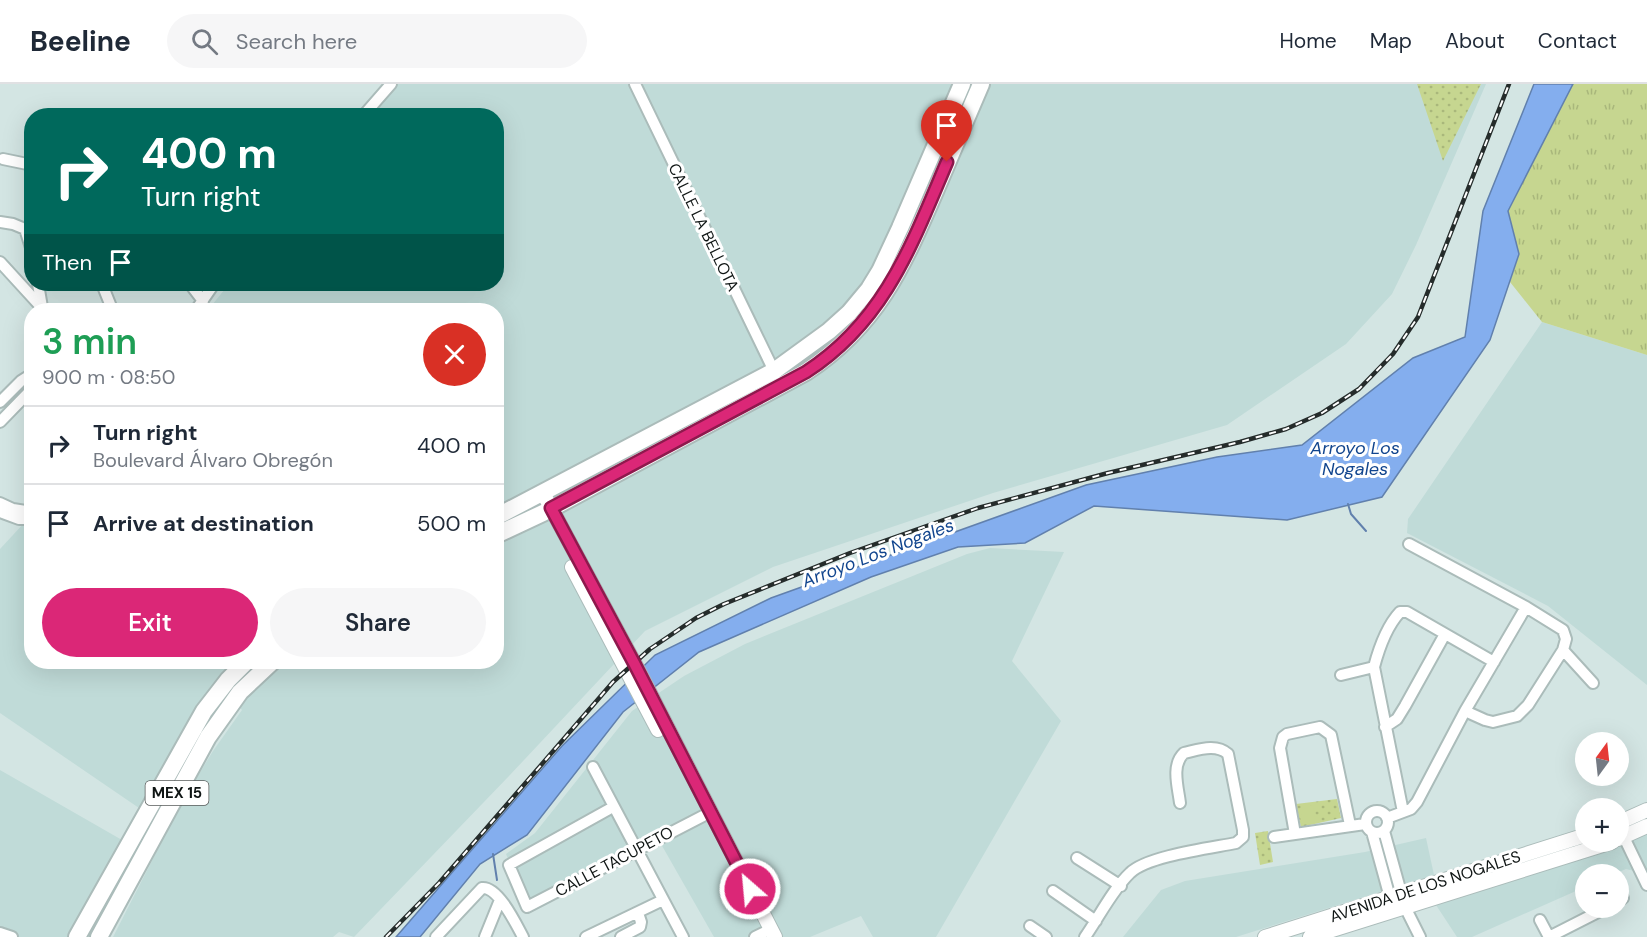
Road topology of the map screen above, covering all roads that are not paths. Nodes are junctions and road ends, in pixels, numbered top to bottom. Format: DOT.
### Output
graph roads {
  1 [pos="391,84"];
  2 [pos="634,84"];
  3 [pos="963,84"];
  4 [pos="981,84"];
  5 [pos="370,108"];
  6 [pos="3,159"];
  7 [pos="24,163"];
  8 [pos="0,222"];
  9 [pos="24,230"];
  10 [pos="0,262"];
  11 [pos="24,288"];
  12 [pos="27,291"];
  13 [pos="38,303"];
  14 [pos="774,370"];
  15 [pos="24,379"];
  16 [pos="2,396"];
  17 [pos="24,396"];
  18 [pos="14,406"];
  19 [pos="0,422"];
  20 [pos="539,495"];
  21 [pos="0,503"];
  22 [pos="547,510"];
  23 [pos="24,511"];
  24 [pos="0,512"];
  25 [pos="504,513"];
  26 [pos="24,516"];
  27 [pos="504,531"];
  28 [pos="1409,544"];
  29 [pos="1526,607"];
  30 [pos="1445,634"];
  31 [pos="1563,650"];
  32 [pos="1494,662"];
  33 [pos="1374,667"];
  34 [pos="239,669"];
  35 [pos="265,669"];
  36 [pos="1341,675"];
  37 [pos="1593,683"];
  38 [pos="647,698"];
  39 [pos="1465,711"];
  40 [pos="1385,727"];
  41 [pos="593,767"];
  42 [pos="1180,803"];
  43 [pos="613,807"];
  44 [pos="1647,810"];
  45 [pos="1403,812"];
  46 [pos="703,816"];
  47 [pos="1387,818"];
  48 [pos="1629,824"];
  49 [pos="1350,825"];
  50 [pos="1647,826"];
  51 [pos="1374,829"];
  52 [pos="1629,830"];
  53 [pos="1295,834"];
  54 [pos="1274,837"];
  55 [pos="1575,839"];
  56 [pos="1575,846"];
  57 [pos="636,849"];
  58 [pos="1629,852"];
  59 [pos="1077,858"];
  60 [pos="1647,885"];
  61 [pos="1120,886"];
  62 [pos="1053,891"];
  63 [pos="500,900"];
  64 [pos="663,900"];
  65 [pos="1397,902"];
  66 [pos="638,913"];
  67 [pos="1586,918"];
  68 [pos="1540,920"];
  69 [pos="1096,921"];
  70 [pos="1030,926"];
  71 [pos="608,932"];
  72 [pos="0,933"];
  73 [pos="766,935"];
  74 [pos="12,937"];
  75 [pos="77,937"];
  76 [pos="99,937"];
  77 [pos="436,937"];
  78 [pos="485,937"];
  79 [pos="522,937"];
  80 [pos="586,937"];
  81 [pos="621,937"];
  82 [pos="683,937"];
  83 [pos="1046,937"];
  84 [pos="1085,937"];
  85 [pos="1265,937"];
  86 [pos="1310,937"];
  87 [pos="1420,937"];
  88 [pos="1549,937"];
  1 -- 5 [label="street"];
  2 -- 14 [label="street, CALLE LA BELLOTA"];
  3 -- 14 [label="highway"];
  4 -- 22 [label="highway"];
  6 -- 7 [label="street"];
  8 -- 9 [label="street"];
  10 -- 11 [label="street"];
  12 -- 13 [label="street"];
  14 -- 20 [label="highway"];
  15 -- 16 [label="street"];
  16 -- 18 [label="street"];
  17 -- 18 [label="street"];
  18 -- 19 [label="street"];
  20 -- 22 [label="main road"];
  20 -- 25 [label="highway"];
  21 -- 23 [label="street"];
  22 -- 27 [label="highway"];
  22 -- 38 [label="main road"];
  24 -- 26 [label="street"];
  28 -- 29 [label="street"];
  29 -- 31 [label="street"];
  29 -- 32 [label="street"];
  30 -- 32 [label="street"];
  30 -- 33 [label="street"];
  30 -- 40 [label="street"];
  31 -- 37 [label="street"];
  31 -- 39 [label="street"];
  32 -- 39 [label="street"];
  33 -- 36 [label="street"];
  33 -- 40 [label="street"];
  34 -- 75 [label="highway, MEX 15"];
  35 -- 76 [label="highway, MEX 15"];
  38 -- 46 [label="main road"];
  38 -- 73 [label="main road"];
  39 -- 45 [label="street"];
  40 -- 45 [label="street"];
  41 -- 43 [label="street"];
  42 -- 61 [label="street"];
  43 -- 57 [label="street"];
  43 -- 57 [label="street, CALLE TACUPETO"];
  44 -- 48 [label="main road, AVENIDA DE LOS NOGALES"];
  45 -- 47 [label="street"];
  46 -- 57 [label="street, CALLE TACUPETO"];
  46 -- 73 [label="main road"];
  47 -- 51 [label="street"];
  47 -- 51 [label="street"];
  49 -- 51 [label="street"];
  49 -- 53 [label="street"];
  49 -- 53 [label="street"];
  50 -- 52 [label="main road, AVENIDA DE LOS NOGALES"];
  51 -- 65 [label="street"];
  53 -- 54 [label="street"];
  55 -- 65 [label="main road, AVENIDA DE LOS NOGALES"];
  56 -- 65 [label="main road, AVENIDA DE LOS NOGALES"];
  57 -- 64 [label="street"];
  58 -- 60 [label="street"];
  59 -- 61 [label="street"];
  61 -- 69 [label="street"];
  62 -- 69 [label="street"];
  63 -- 77 [label="street"];
  63 -- 78 [label="street"];
  63 -- 79 [label="street"];
  64 -- 66 [label="street"];
  64 -- 82 [label="street"];
  65 -- 85 [label="main road, AVENIDA DE LOS NOGALES"];
  65 -- 86 [label="main road, AVENIDA DE LOS NOGALES"];
  65 -- 87 [label="street"];
  66 -- 71 [label="street"];
  66 -- 81 [label="street"];
  67 -- 88 [label="street"];
  68 -- 88 [label="street"];
  69 -- 84 [label="street"];
  70 -- 83 [label="street"];
  71 -- 80 [label="street"];
  72 -- 74 [label="street"];
}
